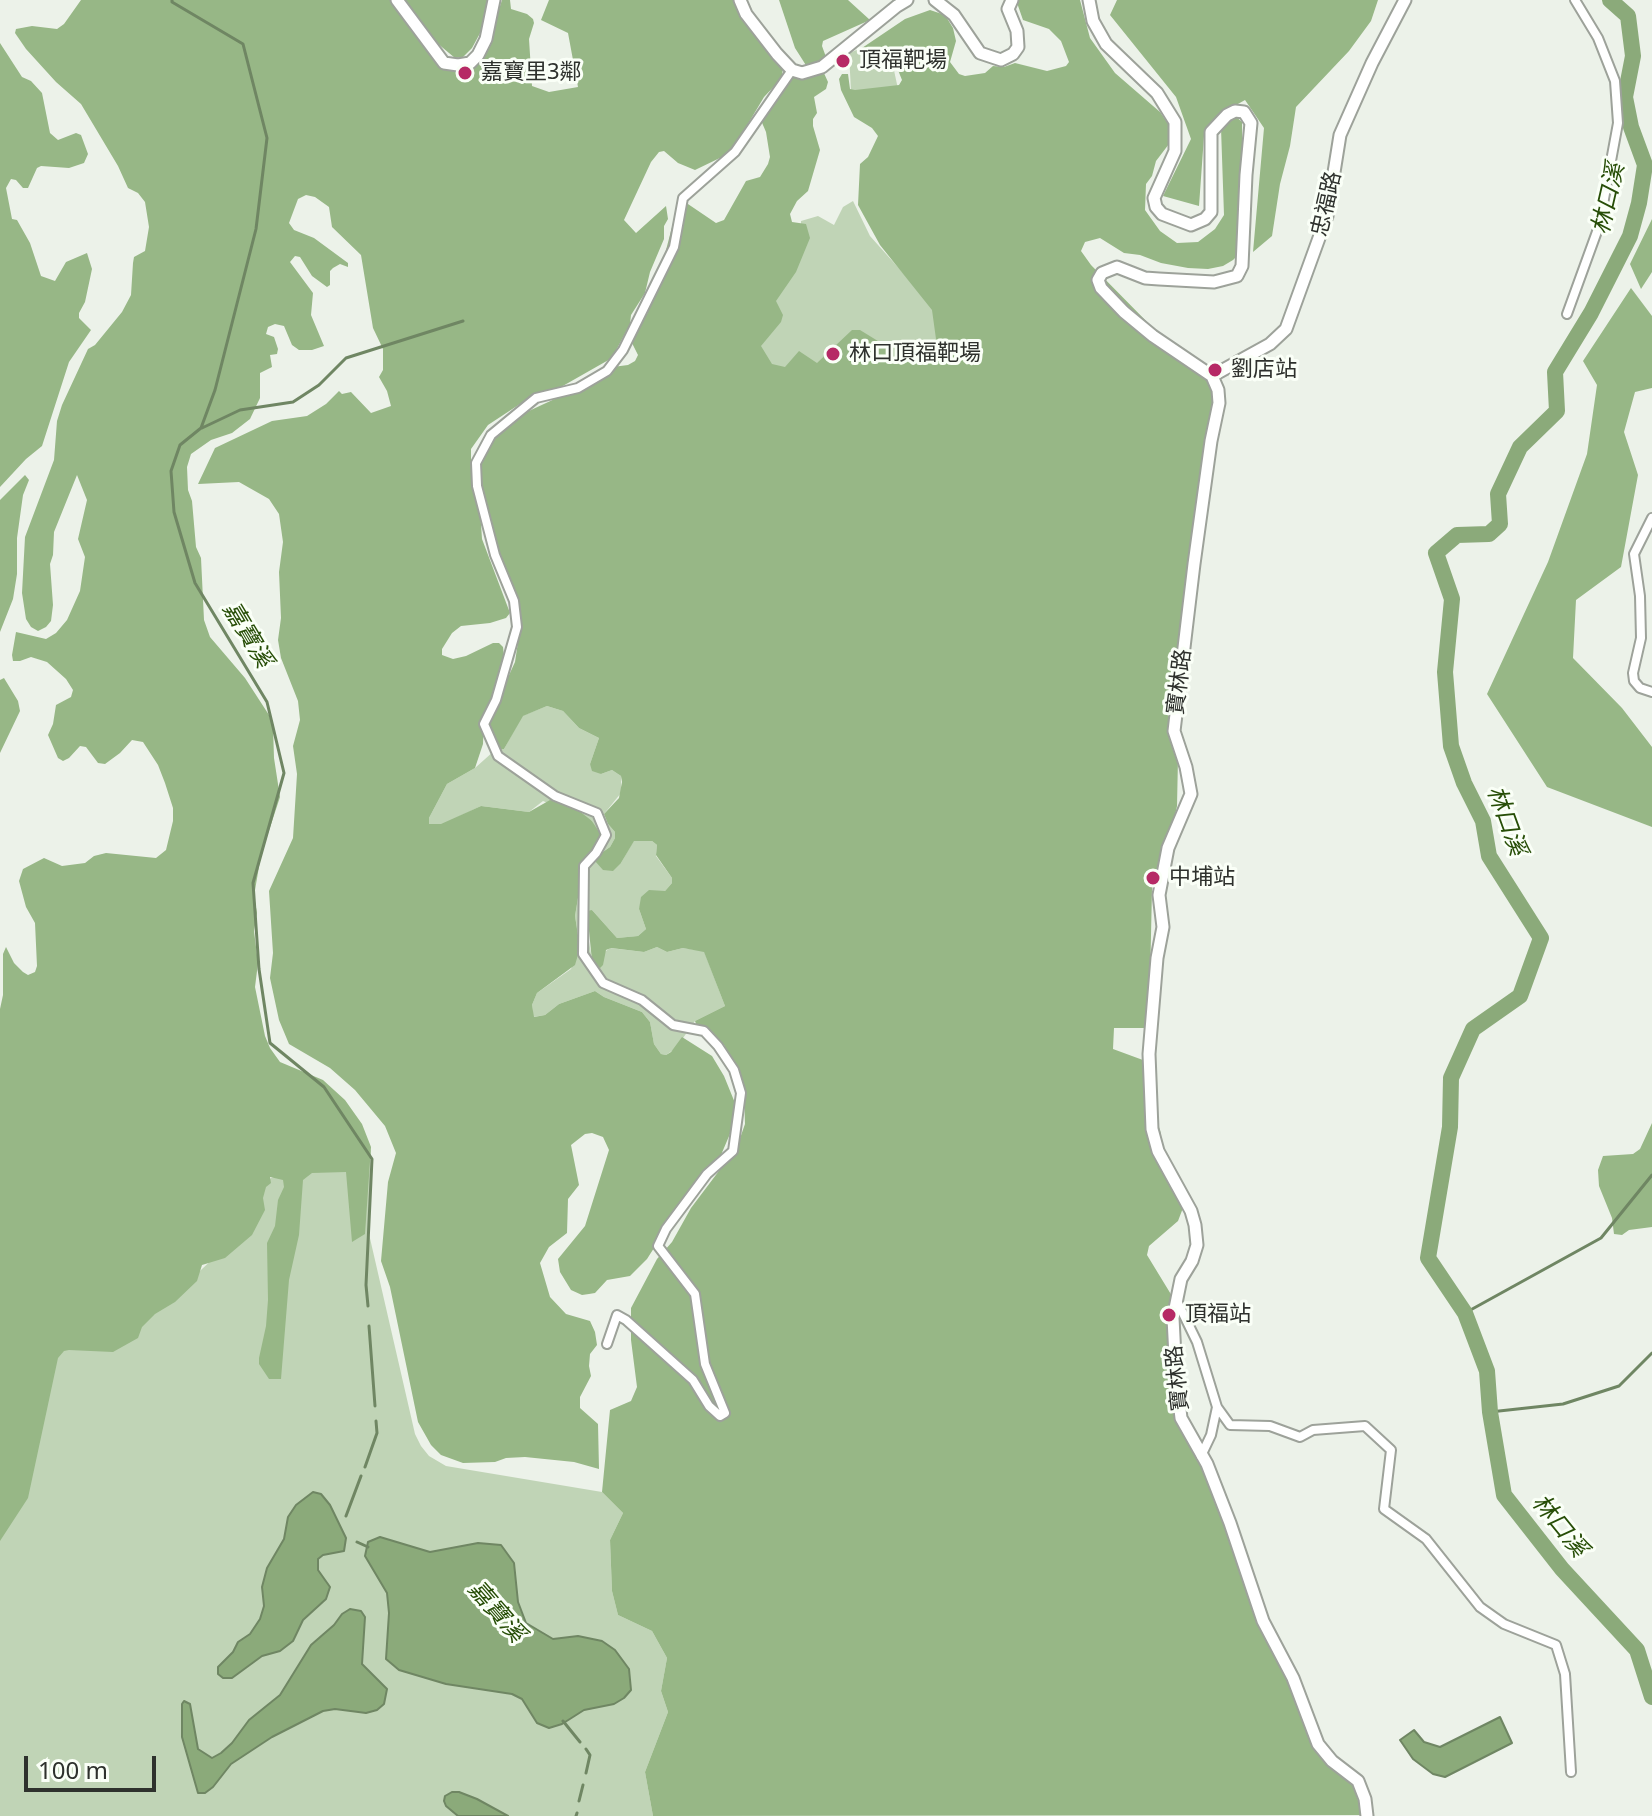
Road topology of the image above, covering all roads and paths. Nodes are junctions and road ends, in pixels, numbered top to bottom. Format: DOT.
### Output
graph roads {
  1 [pos="397,0"];
  2 [pos="494,0"];
  3 [pos="740,0"];
  4 [pos="907,0"];
  5 [pos="935,0"];
  6 [pos="1012,0"];
  7 [pos="1089,0"];
  8 [pos="1405,0"];
  9 [pos="1575,0"];
  10 [pos="792,70"];
  11 [pos="1567,314"];
  12 [pos="1212,376"];
  13 [pos="1652,518"];
  14 [pos="1652,692"];
  15 [pos="1176,1300"];
  16 [pos="607,1344"];
  17 [pos="1217,1407"];
  18 [pos="1201,1456"];
  19 [pos="1571,1772"];
  20 [pos="1367,1816"];
  1 -- 2 [label="main road"];
  3 -- 10 [label="main road"];
  4 -- 10 [label="main road"];
  5 -- 6 [label="main road"];
  7 -- 12 [label="main road"];
  8 -- 12 [label="main road, 忠福路"];
  9 -- 11 [label="street"];
  10 -- 16 [label="street"];
  12 -- 15 [label="main road, 寶林路"];
  13 -- 14 [label="street"];
  15 -- 17 [label="street"];
  15 -- 18 [label="main road, 寶林路"];
  17 -- 18 [label="street"];
  17 -- 19 [label="street"];
  18 -- 20 [label="main road, 寶林路"];
}
